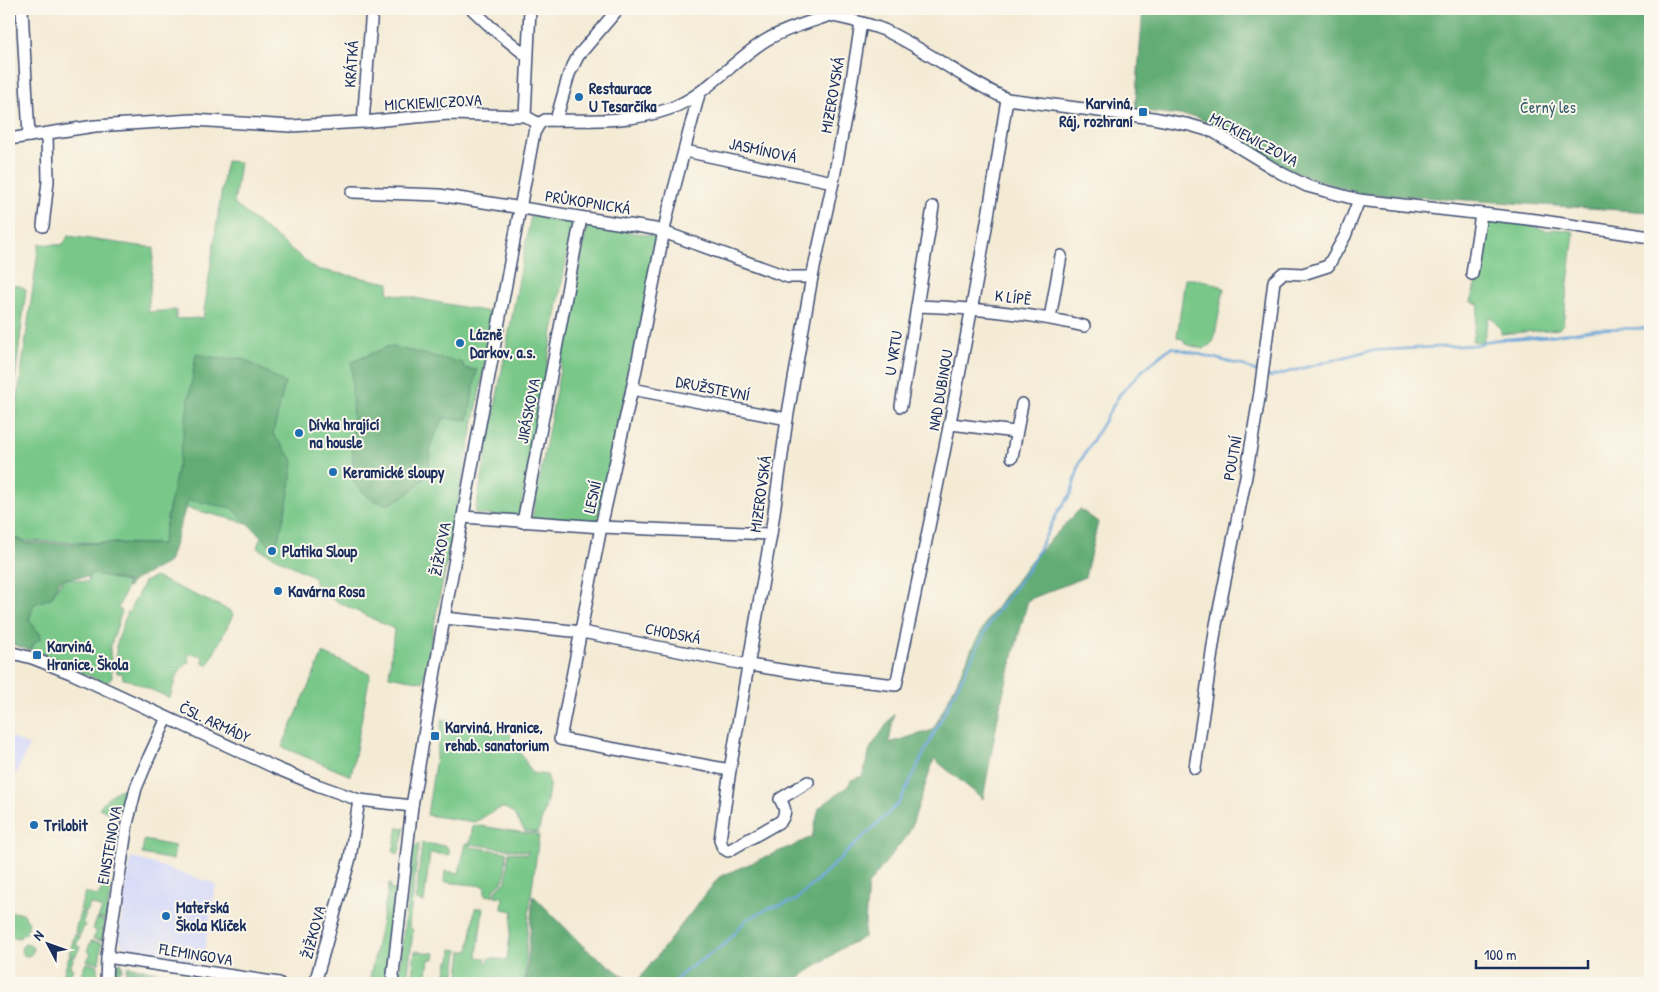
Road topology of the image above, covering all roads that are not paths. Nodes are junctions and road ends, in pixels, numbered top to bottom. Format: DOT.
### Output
graph roads {
  1 [pos="22,9"];
  2 [pos="372,9"];
  3 [pos="472,9"];
  4 [pos="530,9"];
  5 [pos="618,9"];
  6 [pos="843,10"];
  7 [pos="829,15"];
  8 [pos="861,22"];
  9 [pos="527,56"];
  10 [pos="698,94"];
  11 [pos="1007,100"];
  12 [pos="525,116"];
  13 [pos="556,120"];
  14 [pos="364,122"];
  15 [pos="539,124"];
  16 [pos="47,134"];
  17 [pos="29,136"];
  18 [pos="9,139"];
  19 [pos="685,150"];
  20 [pos="833,182"];
  21 [pos="352,192"];
  22 [pos="1358,200"];
  23 [pos="933,207"];
  24 [pos="521,208"];
  25 [pos="1481,214"];
  26 [pos="580,218"];
  27 [pos="43,226"];
  28 [pos="665,231"];
  29 [pos="1650,237"];
  30 [pos="1061,256"];
  31 [pos="1472,274"];
  32 [pos="812,277"];
  33 [pos="917,306"];
  34 [pos="971,308"];
  35 [pos="1050,318"];
  36 [pos="1084,326"];
  37 [pos="632,389"];
  38 [pos="1022,404"];
  39 [pos="901,406"];
  40 [pos="787,419"];
  41 [pos="951,424"];
  42 [pos="1016,432"];
  43 [pos="1012,457"];
  44 [pos="463,517"];
  45 [pos="524,522"];
  46 [pos="601,527"];
  47 [pos="771,534"];
  48 [pos="444,618"];
  49 [pos="582,632"];
  50 [pos="9,652"];
  51 [pos="749,665"];
  52 [pos="896,685"];
  53 [pos="167,718"];
  54 [pos="1195,768"];
  55 [pos="730,770"];
  56 [pos="808,782"];
  57 [pos="359,800"];
  58 [pos="412,806"];
  59 [pos="107,957"];
  60 [pos="106,983"];
  61 [pos="280,983"];
  62 [pos="315,983"];
  63 [pos="392,983"];
  1 -- 17 [label="street"];
  2 -- 14 [label="street, KRÁTKÁ"];
  3 -- 9 [label="street"];
  4 -- 9 [label="street"];
  5 -- 13 [label="street"];
  6 -- 7 [label="street"];
  7 -- 8 [label="street, MICKIEWICZOVA"];
  7 -- 10 [label="street"];
  8 -- 11 [label="street, MICKIEWICZOVA"];
  8 -- 20 [label="street, MIZEROVSKÁ"];
  9 -- 12 [label="street"];
  10 -- 13 [label="street"];
  10 -- 19 [label="street, LESNÍ"];
  11 -- 22 [label="street, MICKIEWICZOVA"];
  11 -- 34 [label="street, NAD DUBINOU"];
  12 -- 14 [label="street, MICKIEWICZOVA"];
  12 -- 15 [label="street, MICKIEWICZOVA"];
  13 -- 15 [label="street"];
  14 -- 16 [label="street, MICKIEWICZOVA"];
  15 -- 24 [label="street, ŽIŽKOVA"];
  16 -- 17 [label="street, MICKIEWICZOVA"];
  16 -- 27 [label="street"];
  17 -- 18 [label="street, MICKIEWICZOVA"];
  19 -- 20 [label="street, JASMÍNOVÁ"];
  19 -- 28 [label="street, LESNÍ"];
  20 -- 32 [label="street, MIZEROVSKÁ"];
  21 -- 24 [label="street, PRŮKOPNICKÁ"];
  22 -- 25 [label="street, MICKIEWICZOVA"];
  22 -- 54 [label="street, POUTNÍ"];
  23 -- 33 [label="street, U VRTU"];
  24 -- 26 [label="street, PRŮKOPNICKÁ"];
  24 -- 44 [label="street, ŽIŽKOVA"];
  25 -- 29 [label="street, MICKIEWICZOVA"];
  25 -- 31 [label="street"];
  26 -- 28 [label="street, PRŮKOPNICKÁ"];
  26 -- 45 [label="street, JIRÁSKOVA"];
  28 -- 32 [label="street, PRŮKOPNICKÁ"];
  28 -- 37 [label="street, LESNÍ"];
  30 -- 35 [label="street, K LÍPĚ"];
  32 -- 40 [label="street, MIZEROVSKÁ"];
  33 -- 34 [label="street"];
  33 -- 39 [label="street, U VRTU"];
  34 -- 35 [label="street, K LÍPĚ"];
  34 -- 41 [label="street, NAD DUBINOU"];
  35 -- 36 [label="street, K LÍPĚ"];
  37 -- 40 [label="street, DRUŽSTEVNÍ"];
  37 -- 46 [label="street, LESNÍ"];
  38 -- 42 [label="street"];
  40 -- 47 [label="street, MIZEROVSKÁ"];
  41 -- 42 [label="street"];
  41 -- 52 [label="street, NAD DUBINOU"];
  42 -- 43 [label="street"];
  44 -- 45 [label="street"];
  44 -- 48 [label="street, ŽIŽKOVA"];
  45 -- 46 [label="street"];
  46 -- 47 [label="street"];
  46 -- 49 [label="street, LESNÍ"];
  47 -- 51 [label="street, MIZEROVSKÁ"];
  48 -- 49 [label="street, CHODSKÁ"];
  48 -- 58 [label="street, ŽIŽKOVA"];
  49 -- 51 [label="street, CHODSKÁ"];
  49 -- 55 [label="street, LESNÍ"];
  50 -- 53 [label="street, ČSL. ARMÁDY"];
  51 -- 52 [label="street, CHODSKÁ"];
  51 -- 55 [label="street, MIZEROVSKÁ"];
  53 -- 57 [label="street, ČSL. ARMÁDY"];
  53 -- 59 [label="street, EINSTEINOVA"];
  55 -- 56 [label="street, MIZEROVSKÁ"];
  57 -- 58 [label="street, ČSL. ARMÁDY"];
  57 -- 62 [label="street, ŽIŽKOVA"];
  58 -- 63 [label="street, ŽIŽKOVA"];
  59 -- 60 [label="street, EINSTEINOVA"];
  59 -- 61 [label="street, FLEMINGOVA"];
}
